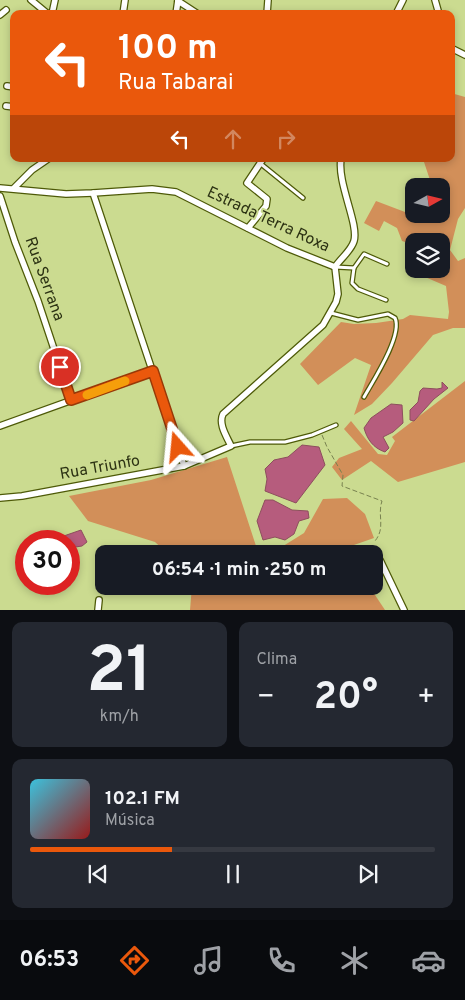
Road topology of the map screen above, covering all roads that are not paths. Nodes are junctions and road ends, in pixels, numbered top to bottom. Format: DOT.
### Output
graph roads {
  1 [pos="31,0"];
  2 [pos="178,1"];
  3 [pos="6,10"];
  4 [pos="43,10"];
  5 [pos="192,10"];
  6 [pos="0,15"];
  7 [pos="6,106"];
  8 [pos="10,106"];
  9 [pos="44,162"];
  10 [pos="261,162"];
  11 [pos="263,162"];
  12 [pos="338,162"];
  13 [pos="0,188"];
  14 [pos="14,188"];
  15 [pos="93,194"];
  16 [pos="0,196"];
  17 [pos="303,198"];
  18 [pos="248,228"];
  19 [pos="388,264"];
  20 [pos="335,267"];
  21 [pos="354,268"];
  22 [pos="386,300"];
  23 [pos="331,313"];
  24 [pos="153,371"];
  25 [pos="364,398"];
  26 [pos="71,400"];
  27 [pos="336,425"];
  28 [pos="0,426"];
  29 [pos="231,446"];
  30 [pos="184,466"];
  31 [pos="0,498"];
  32 [pos="383,566"];
  33 [pos="99,600"];
  34 [pos="98,610"];
  35 [pos="404,610"];
  1 -- 4 [label="street"];
  2 -- 5 [label="street"];
  3 -- 6 [label="street"];
  7 -- 8 [label="street"];
  9 -- 14 [label="street"];
  10 -- 18 [label="street"];
  11 -- 17 [label="lane"];
  12 -- 20 [label="street, Estrada Terra Roxa"];
  13 -- 14 [label="street"];
  14 -- 15 [label="street"];
  15 -- 18 [label="street, Estrada Terra Roxa"];
  15 -- 24 [label="street"];
  16 -- 26 [label="street, Rua Serrana"];
  18 -- 20 [label="street, Estrada Terra Roxa"];
  19 -- 21 [label="lane"];
  20 -- 21 [label="lane"];
  20 -- 23 [label="street"];
  21 -- 22 [label="lane"];
  23 -- 25 [label="lane"];
  23 -- 29 [label="street"];
  24 -- 26 [label="street"];
  24 -- 30 [label="street"];
  26 -- 28 [label="street"];
  27 -- 29 [label="lane"];
  29 -- 30 [label="street, Rua Triunfo"];
  30 -- 31 [label="street, Rua Triunfo"];
  32 -- 35 [label="street"];
  33 -- 34 [label="street"];
}
